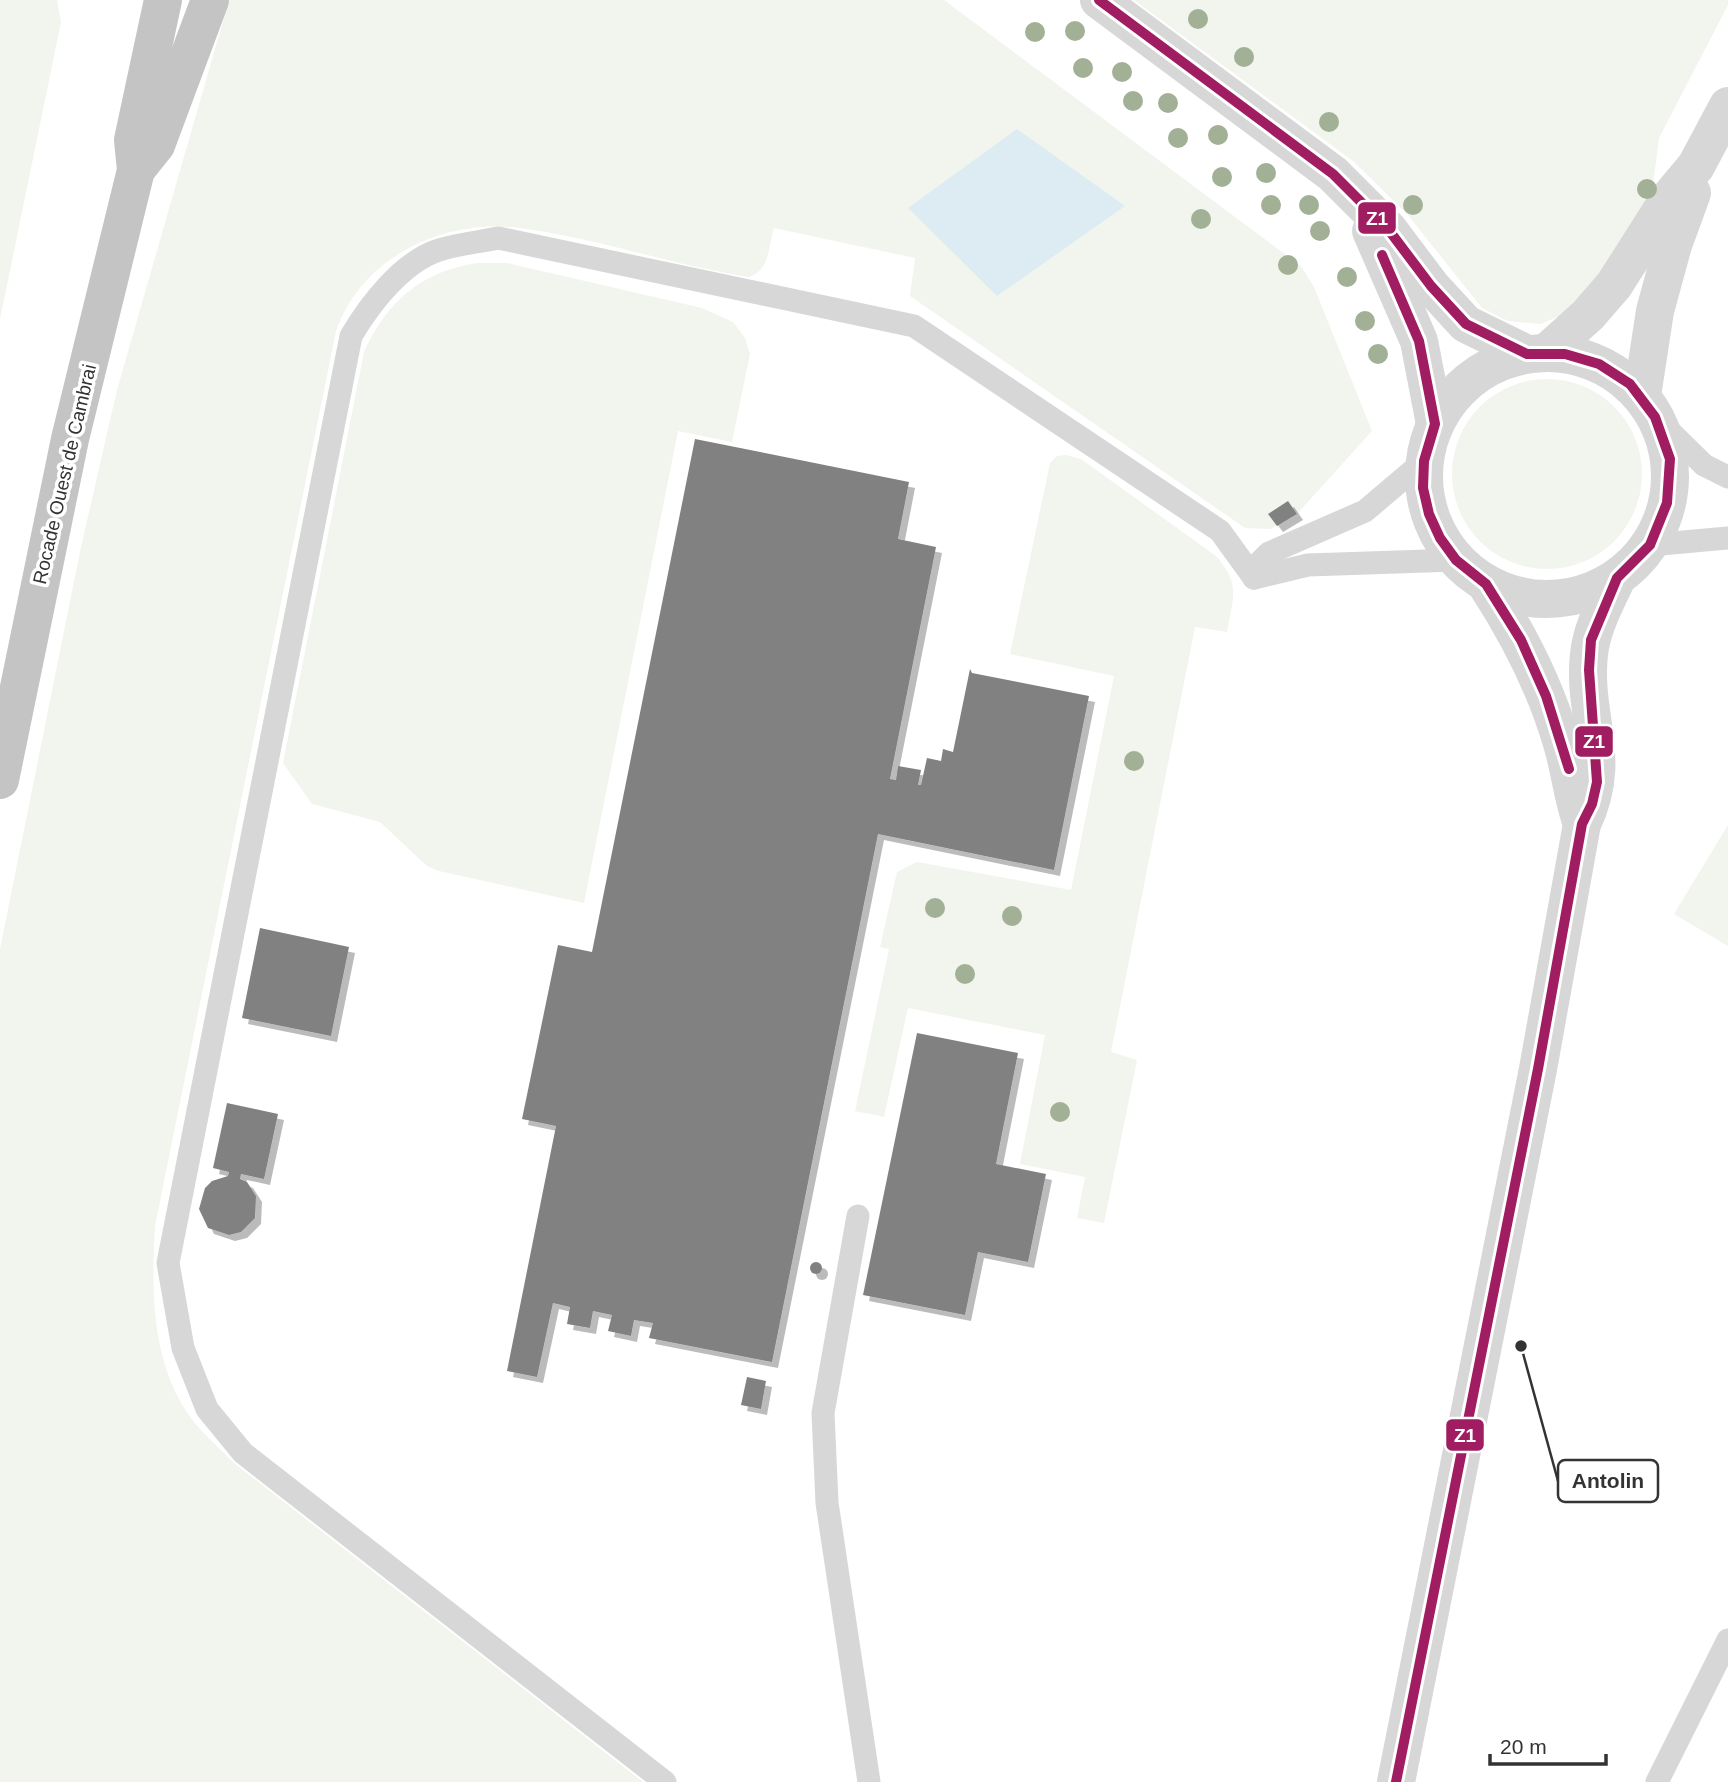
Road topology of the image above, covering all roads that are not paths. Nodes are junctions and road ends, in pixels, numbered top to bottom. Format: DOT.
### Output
graph roads {
  1 [pos="163,0"];
  2 [pos="210,0"];
  3 [pos="1099,0"];
  4 [pos="1728,106"];
  5 [pos="1696,166"];
  6 [pos="136,170"];
  7 [pos="1362,202"];
  8 [pos="1537,353"];
  9 [pos="1649,407"];
  10 [pos="1435,424"];
  11 [pos="1424,461"];
  12 [pos="1728,477"];
  13 [pos="1728,538"];
  14 [pos="1650,545"];
  15 [pos="1456,560"];
  16 [pos="1254,578"];
  17 [pos="1617,578"];
  18 [pos="1486,584"];
  19 [pos="0,780"];
  20 [pos="1582,824"];
  21 [pos="858,1216"];
  22 [pos="1728,1640"];
  23 [pos="665,1782"];
  24 [pos="869,1782"];
  25 [pos="1396,1782"];
  26 [pos="1657,1782"];
  1 -- 6 [label="highway, Rocade Ouest de Cambrai"];
  2 -- 6 [label="highway, Rocade Ouest de Cambrai"];
  3 -- 7 [label="street"];
  4 -- 5 [label="street"];
  5 -- 8 [label="street"];
  5 -- 9 [label="street"];
  6 -- 19 [label="highway, Rocade Ouest de Cambrai"];
  7 -- 8 [label="street"];
  7 -- 10 [label="street"];
  8 -- 9 [label="street"];
  8 -- 10 [label="street"];
  9 -- 12 [label="lane"];
  9 -- 14 [label="street"];
  10 -- 11 [label="street"];
  11 -- 15 [label="street"];
  11 -- 16 [label="lane"];
  13 -- 14 [label="lane"];
  14 -- 17 [label="street"];
  15 -- 16 [label="lane"];
  15 -- 18 [label="street"];
  16 -- 23 [label="lane"];
  17 -- 18 [label="street"];
  17 -- 20 [label="street"];
  18 -- 20 [label="street"];
  20 -- 25 [label="street"];
  21 -- 24 [label="lane"];
  22 -- 26 [label="lane"];
}
